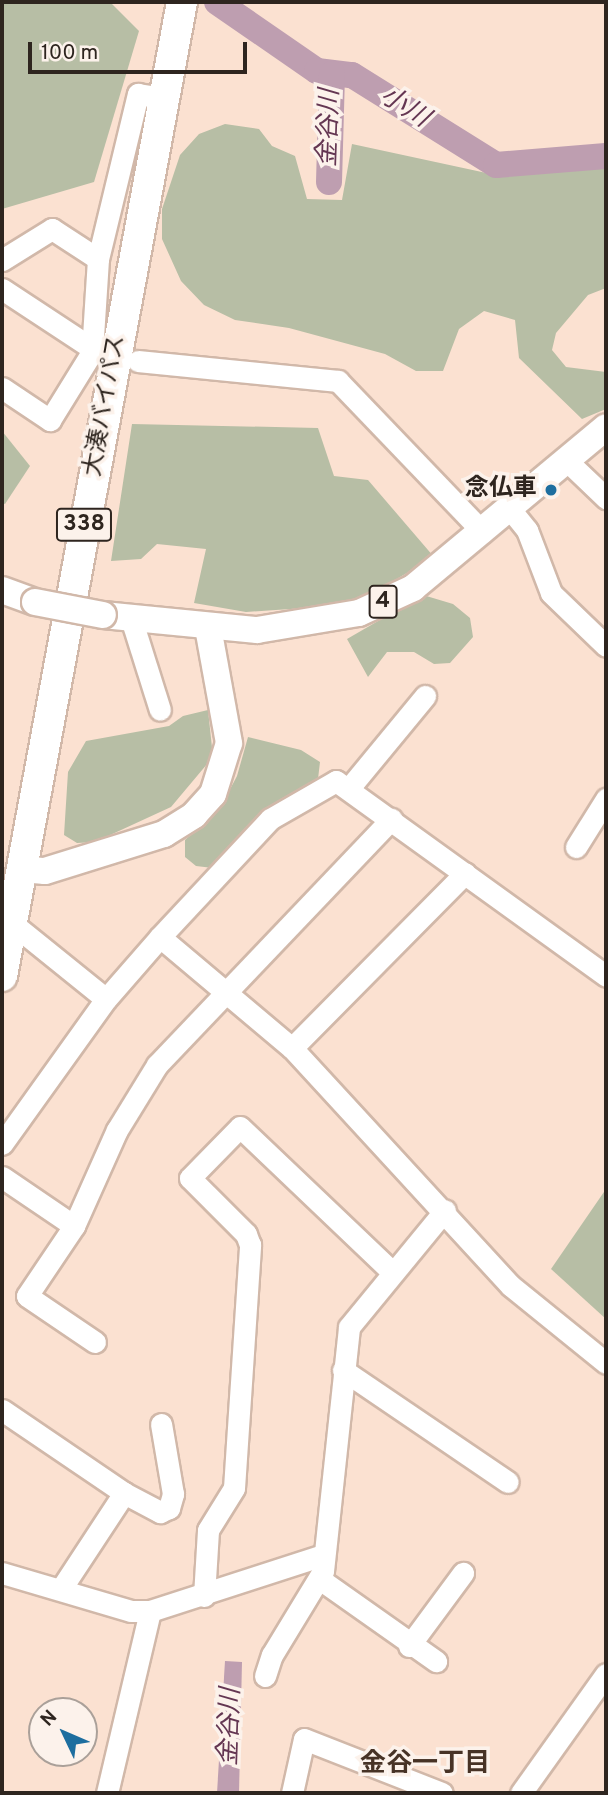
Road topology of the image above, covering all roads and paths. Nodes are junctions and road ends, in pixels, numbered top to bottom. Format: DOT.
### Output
graph roads {
  1 [pos="181,2"];
  2 [pos="166,86"];
  3 [pos="98,259"];
  4 [pos="2,260"];
  5 [pos="2,289"];
  6 [pos="96,352"];
  7 [pos="138,361"];
  8 [pos="2,388"];
  9 [pos="606,428"];
  10 [pos="565,459"];
  11 [pos="606,498"];
  12 [pos="510,509"];
  13 [pos="483,532"];
  14 [pos="2,590"];
  15 [pos="131,618"];
  16 [pos="208,627"];
  17 [pos="606,646"];
  18 [pos="425,696"];
  19 [pos="160,710"];
  20 [pos="350,787"];
  21 [pos="605,805"];
  22 [pos="391,819"];
  23 [pos="576,847"];
  24 [pos="465,873"];
  25 [pos="13,885"];
  26 [pos="160,937"];
  27 [pos="8,939"];
  28 [pos="2,976"];
  29 [pos="606,976"];
  30 [pos="223,990"];
  31 [pos="106,999"];
  32 [pos="292,1048"];
  33 [pos="2,1144"];
  34 [pos="2,1177"];
  35 [pos="445,1210"];
  36 [pos="74,1226"];
  37 [pos="392,1272"];
  38 [pos="95,1342"];
  39 [pos="606,1363"];
  40 [pos="343,1370"];
  41 [pos="2,1410"];
  42 [pos="160,1424"];
  43 [pos="508,1482"];
  44 [pos="124,1493"];
  45 [pos="323,1555"];
  46 [pos="2,1573"];
  47 [pos="463,1573"];
  48 [pos="321,1580"];
  49 [pos="61,1589"];
  50 [pos="204,1596"];
  51 [pos="150,1611"];
  52 [pos="409,1646"];
  53 [pos="436,1661"];
  54 [pos="265,1676"];
  55 [pos="605,1680"];
  56 [pos="107,1793"];
  57 [pos="292,1793"];
  58 [pos="442,1793"];
  59 [pos="522,1793"];
  1 -- 2 [label="highway, 大湊バイパス / 338"];
  2 -- 3 [label="street"];
  2 -- 25 [label="highway, 大湊バイパス / 338"];
  3 -- 4 [label="street"];
  3 -- 6 [label="street"];
  5 -- 6 [label="street"];
  6 -- 8 [label="street"];
  7 -- 13 [label="street"];
  9 -- 10 [label="main road, 4"];
  10 -- 11 [label="street"];
  10 -- 12 [label="main road, 4"];
  12 -- 13 [label="main road, 4"];
  12 -- 17 [label="street"];
  13 -- 16 [label="main road, 4"];
  14 -- 15 [label="main road, 4, bridge"];
  15 -- 16 [label="main road, 4"];
  15 -- 19 [label="street"];
  16 -- 25 [label="main road"];
  18 -- 20 [label="street"];
  20 -- 22 [label="street"];
  20 -- 26 [label="street"];
  21 -- 23 [label="street"];
  22 -- 24 [label="street"];
  22 -- 30 [label="street"];
  24 -- 29 [label="street"];
  24 -- 32 [label="street"];
  25 -- 27 [label="highway, 大湊バイパス / 338"];
  26 -- 30 [label="street"];
  26 -- 31 [label="street"];
  27 -- 28 [label="highway, 大湊バイパス / 338"];
  27 -- 31 [label="street"];
  30 -- 32 [label="street"];
  30 -- 36 [label="street"];
  31 -- 33 [label="street"];
  32 -- 35 [label="street"];
  34 -- 36 [label="street"];
  35 -- 37 [label="street"];
  35 -- 39 [label="street"];
  36 -- 38 [label="street"];
  37 -- 40 [label="street"];
  37 -- 50 [label="street"];
  40 -- 43 [label="street"];
  40 -- 45 [label="street"];
  41 -- 44 [label="street"];
  42 -- 44 [label="street"];
  44 -- 49 [label="street"];
  45 -- 48 [label="street"];
  45 -- 50 [label="street"];
  46 -- 49 [label="street"];
  47 -- 52 [label="street"];
  48 -- 52 [label="street"];
  48 -- 54 [label="street"];
  49 -- 51 [label="street"];
  50 -- 51 [label="street"];
  51 -- 56 [label="street"];
  52 -- 53 [label="street"];
  55 -- 59 [label="street"];
  57 -- 58 [label="street"];
}
